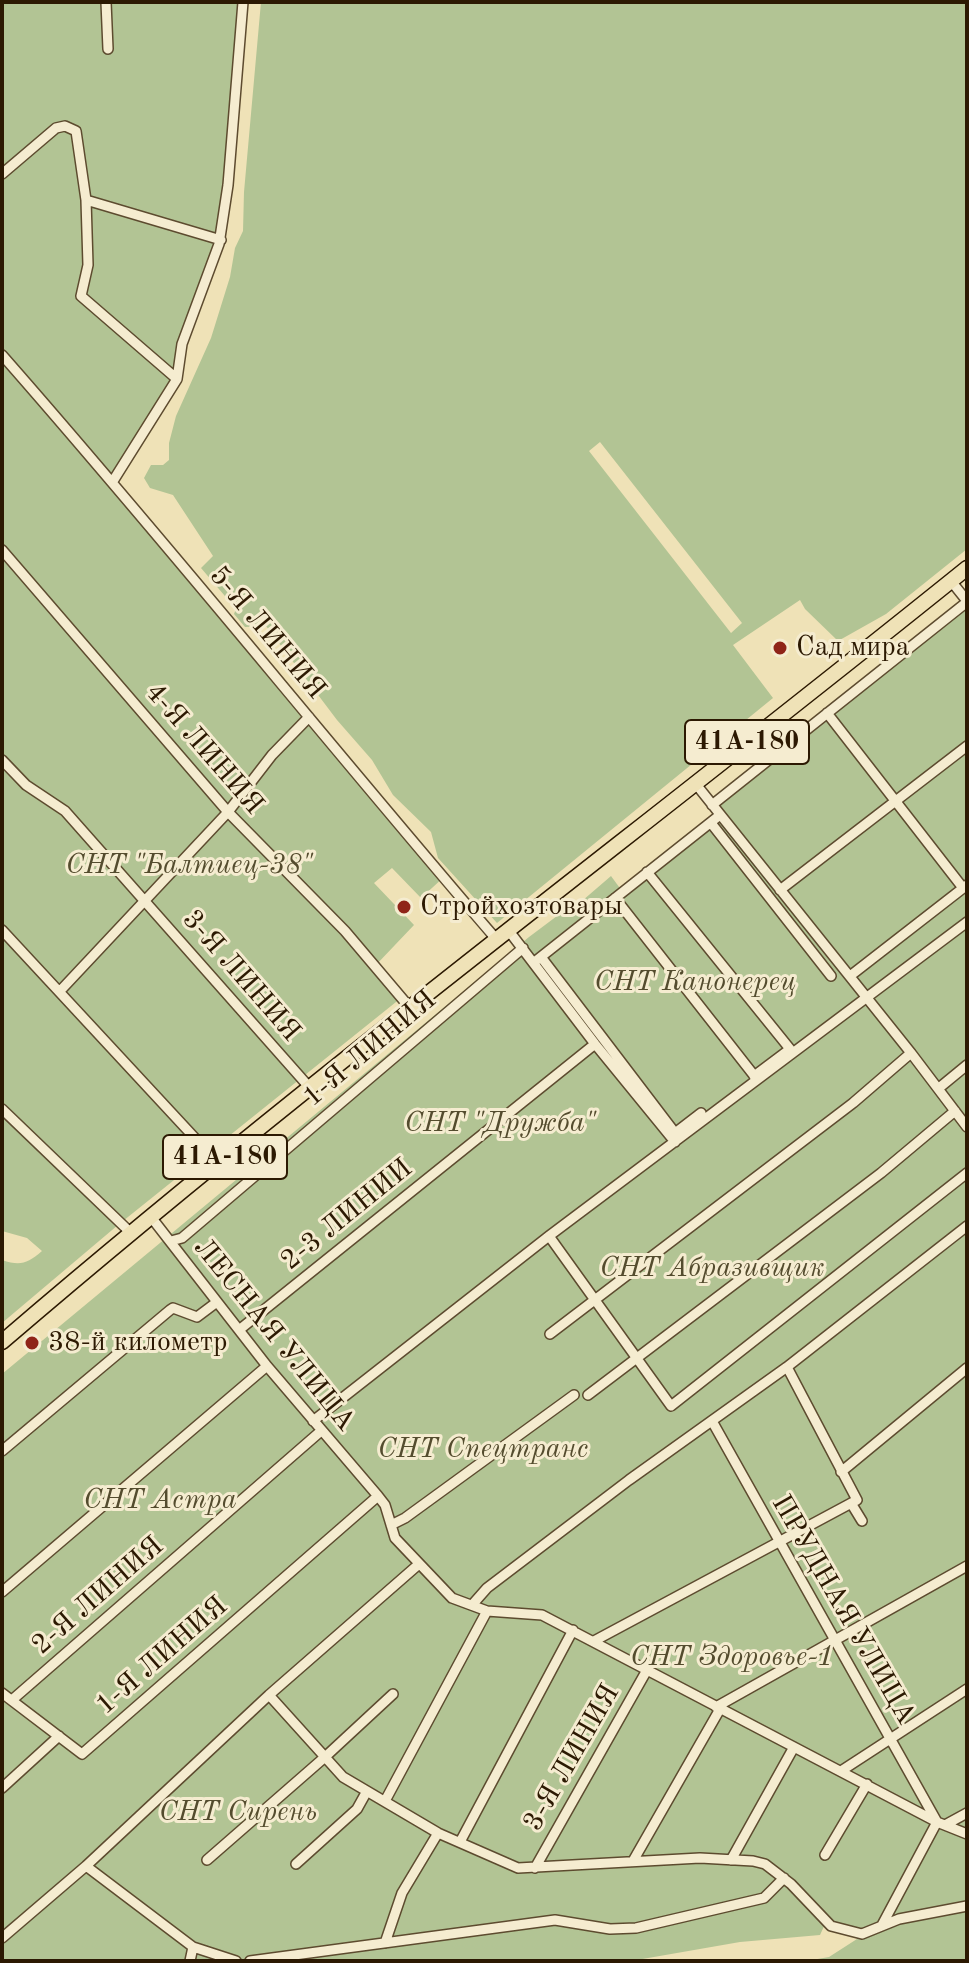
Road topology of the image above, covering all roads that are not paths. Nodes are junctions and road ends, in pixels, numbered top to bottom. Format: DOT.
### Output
graph roads {
  1 [pos="106,2"];
  2 [pos="243,2"];
  3 [pos="108,49"];
  4 [pos="2,174"];
  5 [pos="86,200"];
  6 [pos="221,240"];
  7 [pos="2,355"];
  8 [pos="177,379"];
  9 [pos="113,481"];
  10 [pos="2,550"];
  11 [pos="967,568"];
  12 [pos="951,581"];
  13 [pos="967,602"];
  14 [pos="827,713"];
  15 [pos="309,717"];
  16 [pos="967,746"];
  17 [pos="2,760"];
  18 [pos="695,783"];
  19 [pos="896,803"];
  20 [pos="712,805"];
  21 [pos="228,812"];
  22 [pos="720,815"];
  23 [pos="711,823"];
  24 [pos="647,872"];
  25 [pos="965,886"];
  26 [pos="780,890"];
  27 [pos="615,898"];
  28 [pos="145,900"];
  29 [pos="967,922"];
  30 [pos="2,930"];
  31 [pos="503,936"];
  32 [pos="523,948"];
  33 [pos="538,960"];
  34 [pos="831,976"];
  35 [pos="850,976"];
  36 [pos="60,991"];
  37 [pos="867,998"];
  38 [pos="411,1009"];
  39 [pos="595,1044"];
  40 [pos="911,1053"];
  41 [pos="967,1065"];
  42 [pos="756,1079"];
  43 [pos="310,1088"];
  44 [pos="939,1088"];
  45 [pos="2,1109"];
  46 [pos="955,1111"];
  47 [pos="701,1113"];
  48 [pos="967,1127"];
  49 [pos="675,1142"];
  50 [pos="218,1163"];
  51 [pos="967,1173"];
  52 [pos="151,1217"];
  53 [pos="967,1226"];
  54 [pos="131,1233"];
  55 [pos="549,1236"];
  56 [pos="171,1241"];
  57 [pos="596,1300"];
  58 [pos="217,1302"];
  59 [pos="239,1330"];
  60 [pos="550,1334"];
  61 [pos="2,1342"];
  62 [pos="637,1357"];
  63 [pos="267,1366"];
  64 [pos="787,1367"];
  65 [pos="967,1368"];
  66 [pos="574,1395"];
  67 [pos="588,1395"];
  68 [pos="313,1421"];
  69 [pos="712,1421"];
  70 [pos="321,1431"];
  71 [pos="2,1451"];
  72 [pos="841,1472"];
  73 [pos="378,1496"];
  74 [pos="854,1501"];
  75 [pos="862,1521"];
  76 [pos="391,1525"];
  77 [pos="778,1542"];
  78 [pos="419,1564"];
  79 [pos="967,1566"];
  80 [pos="2,1592"];
  81 [pos="472,1605"];
  82 [pos="487,1611"];
  83 [pos="573,1630"];
  84 [pos="835,1639"];
  85 [pos="594,1641"];
  86 [pos="647,1670"];
  87 [pos="967,1689"];
  88 [pos="2,1693"];
  89 [pos="393,1694"];
  90 [pos="269,1695"];
  91 [pos="12,1700"];
  92 [pos="718,1708"];
  93 [pos="59,1736"];
  94 [pos="891,1738"];
  95 [pos="794,1747"];
  96 [pos="325,1757"];
  97 [pos="841,1771"];
  98 [pos="867,1784"];
  99 [pos="2,1788"];
  100 [pos="367,1791"];
  101 [pos="385,1801"];
  102 [pos="967,1813"];
  103 [pos="941,1823"];
  104 [pos="438,1833"];
  105 [pos="967,1834"];
  106 [pos="460,1842"];
  107 [pos="825,1855"];
  108 [pos="207,1860"];
  109 [pos="731,1860"];
  110 [pos="633,1861"];
  111 [pos="296,1864"];
  112 [pos="86,1866"];
  113 [pos="535,1868"];
  114 [pos="784,1878"];
  115 [pos="967,1906"];
  116 [pos="881,1927"];
  117 [pos="2,1938"];
  118 [pos="385,1943"];
  119 [pos="193,1947"];
  120 [pos="190,1961"];
  121 [pos="236,1961"];
  122 [pos="250,1961"];
  1 -- 3 [label="street"];
  2 -- 6 [label="street"];
  4 -- 5 [label="street"];
  5 -- 6 [label="street"];
  5 -- 8 [label="street"];
  6 -- 8 [label="street"];
  7 -- 9 [label="street, 5-Я ЛИНИЯ"];
  8 -- 9 [label="street"];
  9 -- 15 [label="street, 5-Я ЛИНИЯ"];
  10 -- 21 [label="street, 4-Я ЛИНИЯ"];
  11 -- 12 [label="main road, 41А-180"];
  12 -- 13 [label="street"];
  12 -- 18 [label="main road, 41А-180"];
  13 -- 14 [label="street"];
  14 -- 19 [label="street"];
  14 -- 20 [label="street"];
  15 -- 21 [label="street"];
  15 -- 31 [label="street, 5-Я ЛИНИЯ"];
  16 -- 19 [label="street"];
  17 -- 28 [label="street, 3-Я ЛИНИЯ"];
  18 -- 20 [label="street"];
  18 -- 31 [label="main road, 41А-180"];
  19 -- 25 [label="street"];
  19 -- 26 [label="street"];
  20 -- 22 [label="street"];
  21 -- 28 [label="street"];
  21 -- 38 [label="street, 4-Я ЛИНИЯ"];
  22 -- 23 [label="street"];
  22 -- 26 [label="street"];
  23 -- 24 [label="street"];
  23 -- 34 [label="street"];
  24 -- 27 [label="street"];
  24 -- 42 [label="street"];
  25 -- 35 [label="street"];
  26 -- 35 [label="street"];
  27 -- 33 [label="street"];
  27 -- 42 [label="street"];
  28 -- 36 [label="street"];
  28 -- 43 [label="street, 3-Я ЛИНИЯ"];
  29 -- 37 [label="street"];
  30 -- 36 [label="street"];
  31 -- 32 [label="street, 5-Я ЛИНИЯ"];
  31 -- 38 [label="main road, 41А-180"];
  32 -- 33 [label="street, 5-Я ЛИНИЯ"];
  32 -- 56 [label="street, 1-Я ЛИНИЯ"];
  33 -- 39 [label="street"];
  33 -- 47 [label="street"];
  35 -- 37 [label="street"];
  36 -- 50 [label="street"];
  37 -- 40 [label="street"];
  37 -- 42 [label="street"];
  38 -- 43 [label="main road, 41А-180"];
  39 -- 49 [label="street"];
  39 -- 59 [label="street, 2-3 ЛИНИИ"];
  40 -- 44 [label="street"];
  40 -- 57 [label="street"];
  41 -- 44 [label="street"];
  42 -- 49 [label="street"];
  43 -- 50 [label="main road, 41А-180"];
  44 -- 46 [label="street"];
  45 -- 54 [label="street"];
  46 -- 48 [label="street"];
  46 -- 62 [label="street"];
  49 -- 55 [label="street"];
  50 -- 52 [label="main road, 41А-180"];
  51 -- 62 [label="street"];
  52 -- 54 [label="main road, 41А-180"];
  52 -- 56 [label="street, ЛЕСНАЯ УЛИЦА"];
  53 -- 64 [label="street"];
  54 -- 61 [label="main road, 41А-180"];
  55 -- 57 [label="street"];
  55 -- 68 [label="street"];
  56 -- 58 [label="street, ЛЕСНАЯ УЛИЦА"];
  57 -- 60 [label="street"];
  57 -- 62 [label="street"];
  58 -- 59 [label="street, ЛЕСНАЯ УЛИЦА"];
  58 -- 71 [label="street"];
  59 -- 63 [label="street, ЛЕСНАЯ УЛИЦА"];
  62 -- 67 [label="street"];
  63 -- 68 [label="street, ЛЕСНАЯ УЛИЦА"];
  63 -- 80 [label="street"];
  64 -- 69 [label="street"];
  64 -- 72 [label="street"];
  65 -- 72 [label="street"];
  66 -- 76 [label="street"];
  68 -- 70 [label="street, ЛЕСНАЯ УЛИЦА"];
  69 -- 77 [label="street, ПРУДНАЯ УЛИЦА"];
  69 -- 81 [label="street"];
  70 -- 73 [label="street, ЛЕСНАЯ УЛИЦА"];
  70 -- 91 [label="street, 2-Я ЛИНИЯ"];
  72 -- 74 [label="street"];
  73 -- 76 [label="street, ЛЕСНАЯ УЛИЦА"];
  73 -- 93 [label="street, 1-Я ЛИНИЯ"];
  74 -- 75 [label="street"];
  74 -- 77 [label="street"];
  76 -- 78 [label="street, ЛЕСНАЯ УЛИЦА"];
  77 -- 84 [label="street, ПРУДНАЯ УЛИЦА"];
  77 -- 85 [label="street"];
  78 -- 81 [label="street, ЛЕСНАЯ УЛИЦА"];
  78 -- 90 [label="street"];
  79 -- 84 [label="street"];
  81 -- 82 [label="street, ЛЕСНАЯ УЛИЦА"];
  82 -- 83 [label="street, ЛЕСНАЯ УЛИЦА"];
  82 -- 101 [label="street"];
  83 -- 85 [label="street, ЛЕСНАЯ УЛИЦА"];
  83 -- 106 [label="street"];
  84 -- 92 [label="street"];
  84 -- 94 [label="street, ПРУДНАЯ УЛИЦА"];
  85 -- 86 [label="street, ЛЕСНАЯ УЛИЦА"];
  86 -- 92 [label="street, ЛЕСНАЯ УЛИЦА"];
  86 -- 113 [label="street, 3-Я ЛИНИЯ"];
  87 -- 94 [label="street"];
  88 -- 91 [label="street"];
  89 -- 96 [label="street"];
  90 -- 96 [label="street"];
  90 -- 112 [label="street"];
  91 -- 93 [label="street"];
  92 -- 95 [label="street, ЛЕСНАЯ УЛИЦА"];
  92 -- 110 [label="street"];
  93 -- 99 [label="street"];
  94 -- 97 [label="street"];
  94 -- 103 [label="street, ПРУДНАЯ УЛИЦА"];
  95 -- 97 [label="street, ЛЕСНАЯ УЛИЦА"];
  95 -- 109 [label="street"];
  96 -- 100 [label="street"];
  96 -- 108 [label="street"];
  97 -- 98 [label="street, ЛЕСНАЯ УЛИЦА"];
  98 -- 103 [label="street, ЛЕСНАЯ УЛИЦА"];
  98 -- 107 [label="street"];
  100 -- 101 [label="street"];
  100 -- 111 [label="street"];
  101 -- 104 [label="street"];
  102 -- 103 [label="street"];
  103 -- 105 [label="street, ЛЕСНАЯ УЛИЦА"];
  103 -- 116 [label="street"];
  104 -- 106 [label="street"];
  104 -- 118 [label="street"];
  106 -- 113 [label="street"];
  109 -- 110 [label="street"];
  109 -- 114 [label="street"];
  110 -- 113 [label="street"];
  112 -- 117 [label="street"];
  112 -- 119 [label="street"];
  114 -- 116 [label="street"];
  114 -- 118 [label="street"];
  115 -- 116 [label="street"];
  118 -- 122 [label="street"];
  119 -- 120 [label="street"];
  119 -- 121 [label="street"];
}
